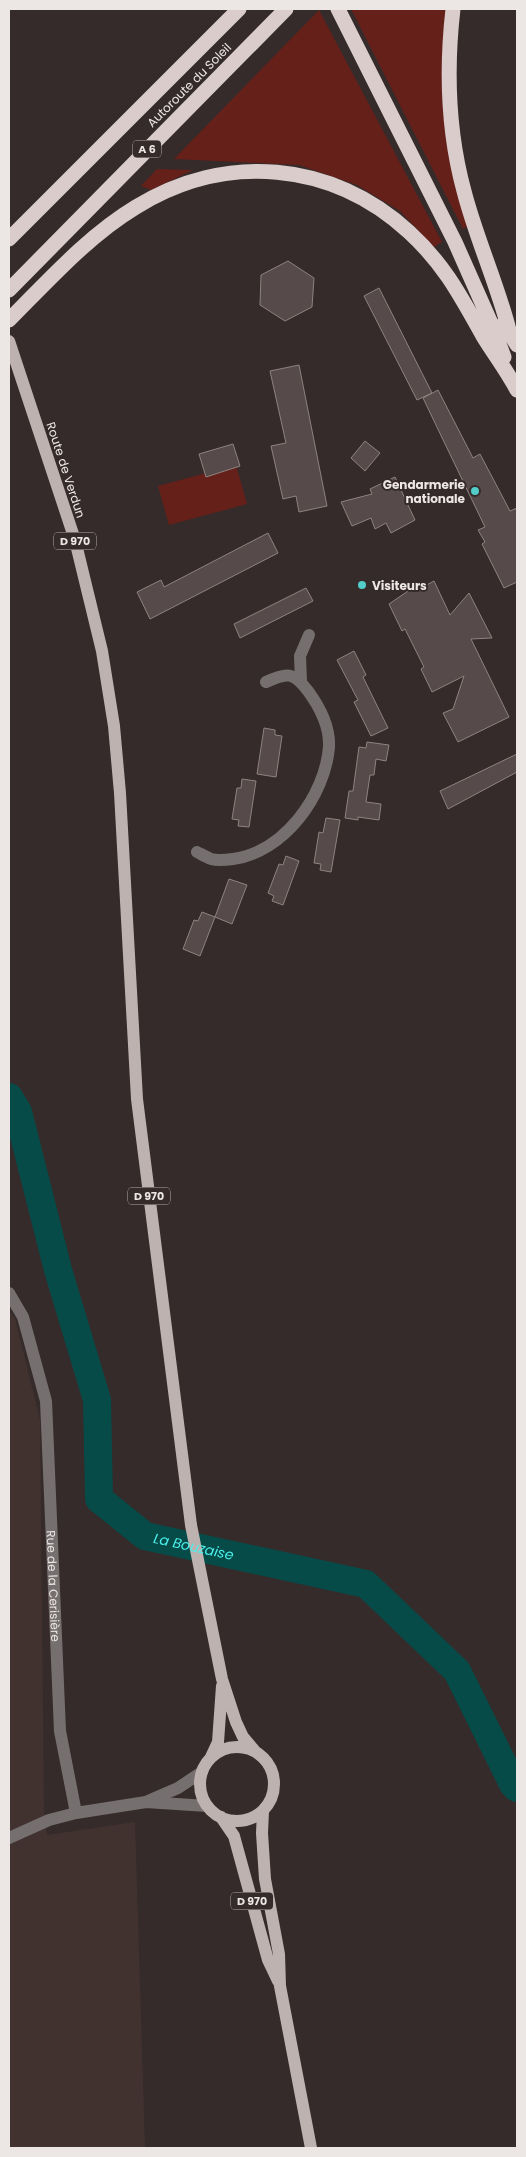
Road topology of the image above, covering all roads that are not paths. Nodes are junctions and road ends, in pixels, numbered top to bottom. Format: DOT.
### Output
graph roads {
  1 [pos="240,9"];
  2 [pos="286,9"];
  3 [pos="338,9"];
  4 [pos="453,9"];
  5 [pos="9,239"];
  6 [pos="455,242"];
  7 [pos="9,290"];
  8 [pos="9,320"];
  9 [pos="510,330"];
  10 [pos="9,341"];
  11 [pos="517,345"];
  12 [pos="514,384"];
  13 [pos="309,635"];
  14 [pos="266,682"];
  15 [pos="301,682"];
  16 [pos="197,852"];
  17 [pos="9,1293"];
  18 [pos="222,1679"];
  19 [pos="254,1750"];
  20 [pos="211,1758"];
  21 [pos="202,1772"];
  22 [pos="146,1802"];
  23 [pos="207,1806"];
  24 [pos="263,1811"];
  25 [pos="76,1813"];
  26 [pos="220,1817"];
  27 [pos="9,1838"];
  28 [pos="280,1986"];
  29 [pos="311,2148"];
  1 -- 5 [label="highway, Autoroute du Soleil / A 6"];
  2 -- 7 [label="highway, Autoroute du Soleil / A 6"];
  3 -- 6 [label="highway"];
  4 -- 9 [label="highway"];
  6 -- 9 [label="highway"];
  6 -- 12 [label="highway"];
  8 -- 12 [label="highway"];
  9 -- 11 [label="highway"];
  10 -- 18 [label="main road, Route de Verdun / D 970"];
  13 -- 15 [label="street"];
  14 -- 15 [label="street"];
  15 -- 16 [label="street"];
  17 -- 25 [label="street, Rue de la Cerisière"];
  18 -- 19 [label="main road, D 970"];
  18 -- 20 [label="main road, D 970"];
  19 -- 20 [label="main road"];
  19 -- 24 [label="main road"];
  20 -- 21 [label="main road"];
  21 -- 22 [label="street"];
  21 -- 23 [label="main road"];
  22 -- 23 [label="street"];
  22 -- 25 [label="street"];
  23 -- 26 [label="main road"];
  24 -- 26 [label="main road"];
  24 -- 28 [label="main road, D 970"];
  25 -- 27 [label="street"];
  26 -- 28 [label="main road, D 970"];
  28 -- 29 [label="main road, D 970"];
}
